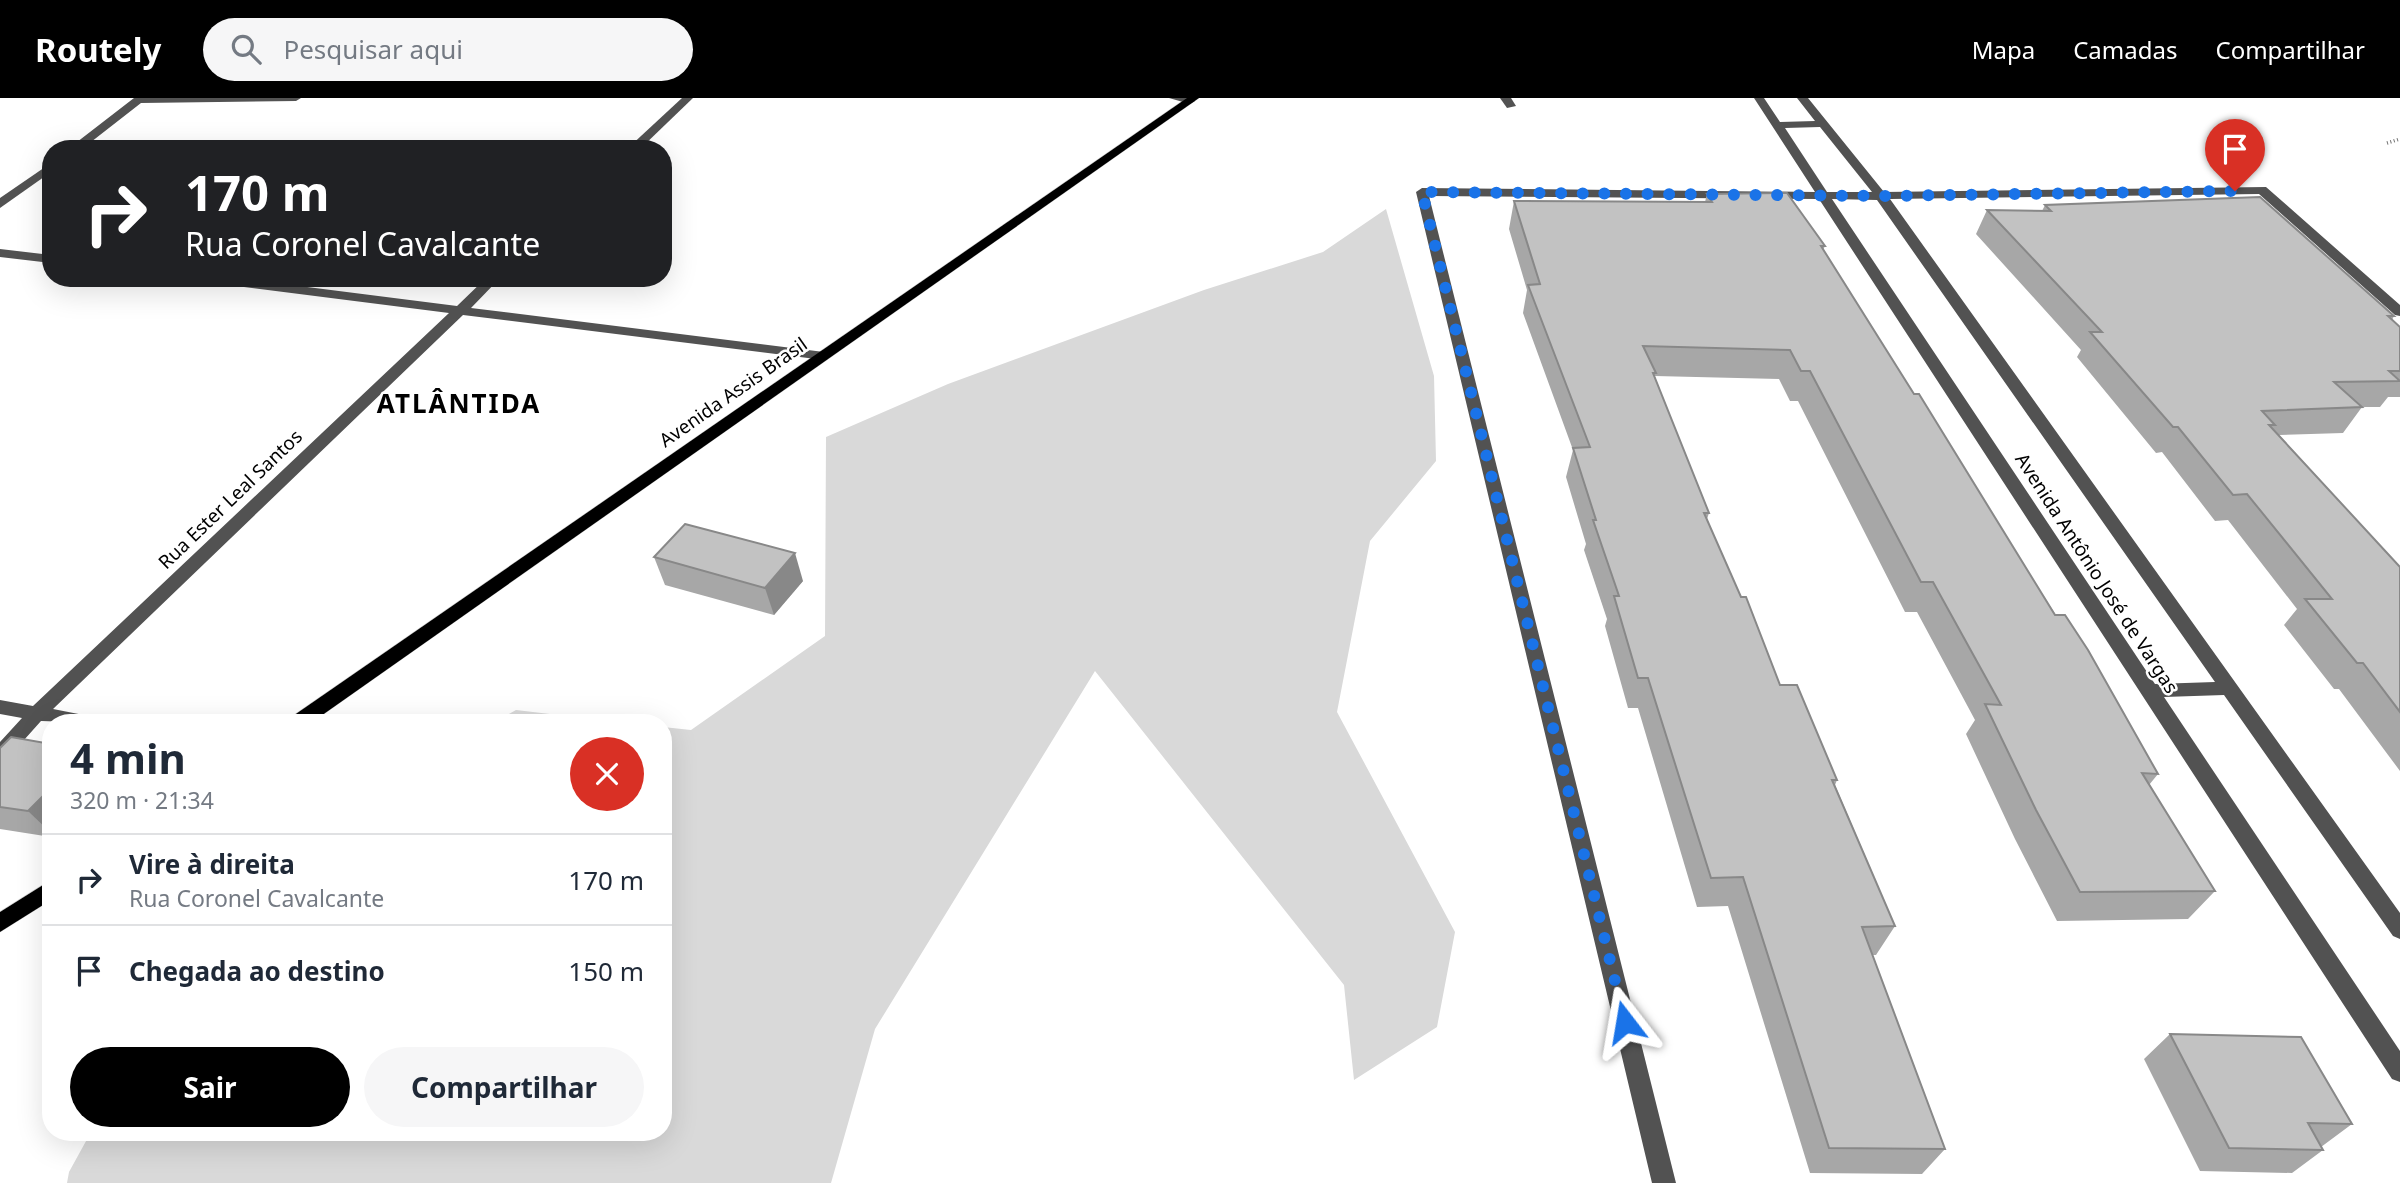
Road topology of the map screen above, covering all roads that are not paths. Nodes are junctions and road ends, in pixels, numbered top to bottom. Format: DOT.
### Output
graph roads {
  1 [pos="296,98"];
  2 [pos="688,98"];
  3 [pos="1174,98"];
  4 [pos="1759,98"];
  5 [pos="1802,98"];
  6 [pos="139,99"];
  7 [pos="1192,99"];
  8 [pos="1823,124"];
  9 [pos="1777,125"];
  10 [pos="86,140"];
  11 [pos="644,140"];
  12 [pos="42,173"];
  13 [pos="1823,193"];
  14 [pos="1881,196"];
  15 [pos="0,204"];
  16 [pos="0,253"];
  17 [pos="42,258"];
  18 [pos="276,287"];
  19 [pos="484,287"];
  20 [pos="459,310"];
  21 [pos="2400,312"];
  22 [pos="824,356"];
  23 [pos="2230,688"];
  24 [pos="2149,691"];
  25 [pos="0,707"];
  26 [pos="38,712"];
  27 [pos="48,714"];
  28 [pos="310,714"];
  29 [pos="0,754"];
  30 [pos="42,895"];
  31 [pos="0,923"];
  32 [pos="2400,930"];
  33 [pos="2400,1071"];
  34 [pos="1664,1183"];
  1 -- 6 [label="street"];
  2 -- 11 [label="street"];
  3 -- 7 [label="street"];
  4 -- 9 [label="street, Avenida Antônio José de Vargas"];
  5 -- 8 [label="street, Avenida Antônio José de Vargas"];
  6 -- 10 [label="street"];
  7 -- 22 [label="main road, Avenida Assis Brasil"];
  8 -- 9 [label="street"];
  8 -- 14 [label="street, Avenida Antônio José de Vargas"];
  9 -- 13 [label="street, Avenida Antônio José de Vargas"];
  12 -- 15 [label="street"];
  13 -- 14 [label="street"];
  13 -- 24 [label="street, Avenida Antônio José de Vargas"];
  13 -- 34 [label="street"];
  14 -- 21 [label="street"];
  14 -- 23 [label="street, Avenida Antônio José de Vargas"];
  16 -- 17 [label="street"];
  18 -- 20 [label="street"];
  19 -- 20 [label="street, Rua Ester Leal Santos"];
  20 -- 22 [label="street"];
  20 -- 26 [label="street, Rua Ester Leal Santos"];
  22 -- 28 [label="main road, Avenida Assis Brasil"];
  23 -- 24 [label="street"];
  23 -- 32 [label="street, Avenida Antônio José de Vargas"];
  24 -- 33 [label="street, Avenida Antônio José de Vargas"];
  25 -- 26 [label="street"];
  26 -- 27 [label="street"];
  26 -- 29 [label="street, Rua Ester Leal Santos"];
  30 -- 31 [label="main road"];
}
